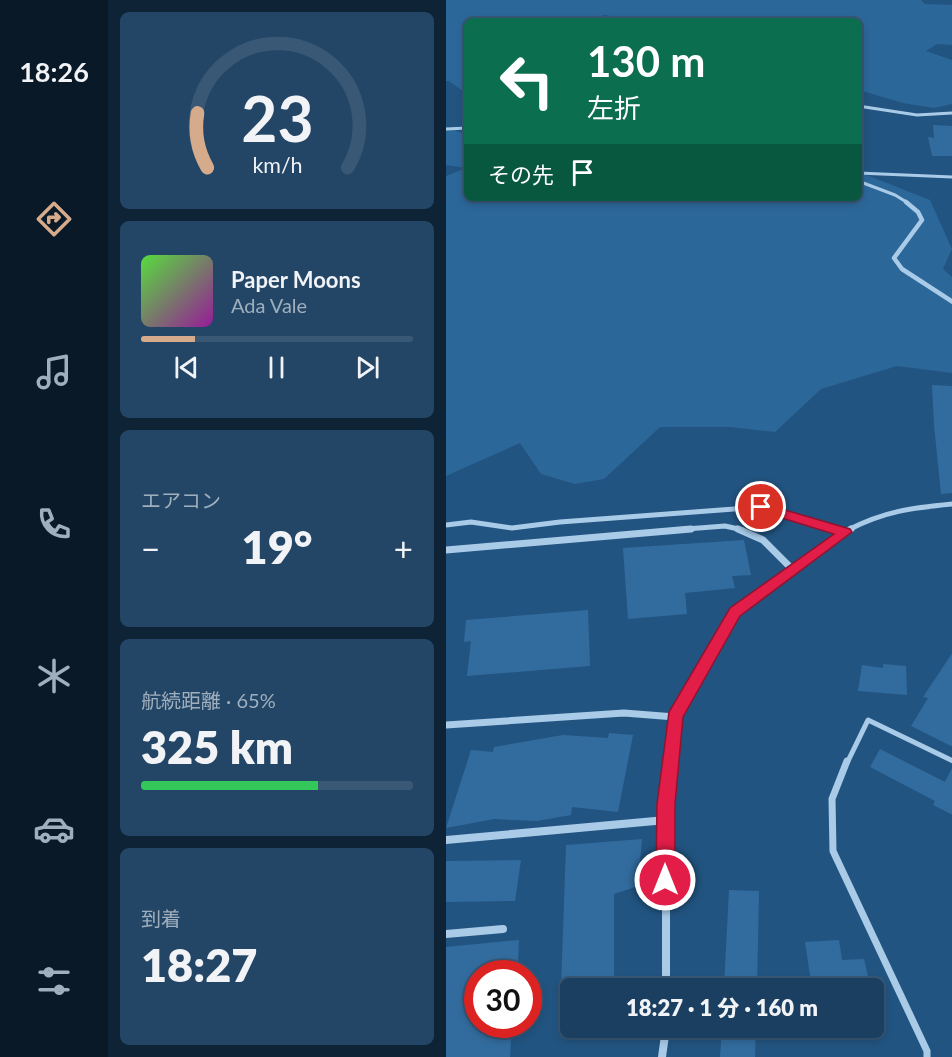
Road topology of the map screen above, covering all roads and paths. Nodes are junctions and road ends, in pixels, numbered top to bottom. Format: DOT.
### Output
graph roads {
  1 [pos="862,107"];
  2 [pos="953,113"];
  3 [pos="464,128"];
  4 [pos="446,129"];
  5 [pos="862,173"];
  6 [pos="953,177"];
  7 [pos="862,183"];
  8 [pos="953,302"];
  9 [pos="953,504"];
  10 [pos="446,525"];
  11 [pos="845,532"];
  12 [pos="446,550"];
  13 [pos="792,569"];
  14 [pos="675,717"];
  15 [pos="446,725"];
  16 [pos="953,761"];
  17 [pos="666,820"];
  18 [pos="446,840"];
  19 [pos="503,929"];
  20 [pos="446,934"];
  21 [pos="666,978"];
  22 [pos="665,1038"];
  23 [pos="662,1057"];
  24 [pos="928,1057"];
  1 -- 2 [label="street"];
  3 -- 4 [label="street"];
  5 -- 6 [label="street"];
  7 -- 8 [label="street"];
  9 -- 11 [label="street"];
  10 -- 11 [label="street"];
  11 -- 13 [label="street"];
  12 -- 13 [label="street"];
  13 -- 14 [label="street"];
  14 -- 15 [label="street"];
  14 -- 17 [label="street"];
  16 -- 24 [label="lane"];
  17 -- 18 [label="street"];
  17 -- 21 [label="street"];
  19 -- 20 [label="street"];
  22 -- 23 [label="street"];
}
